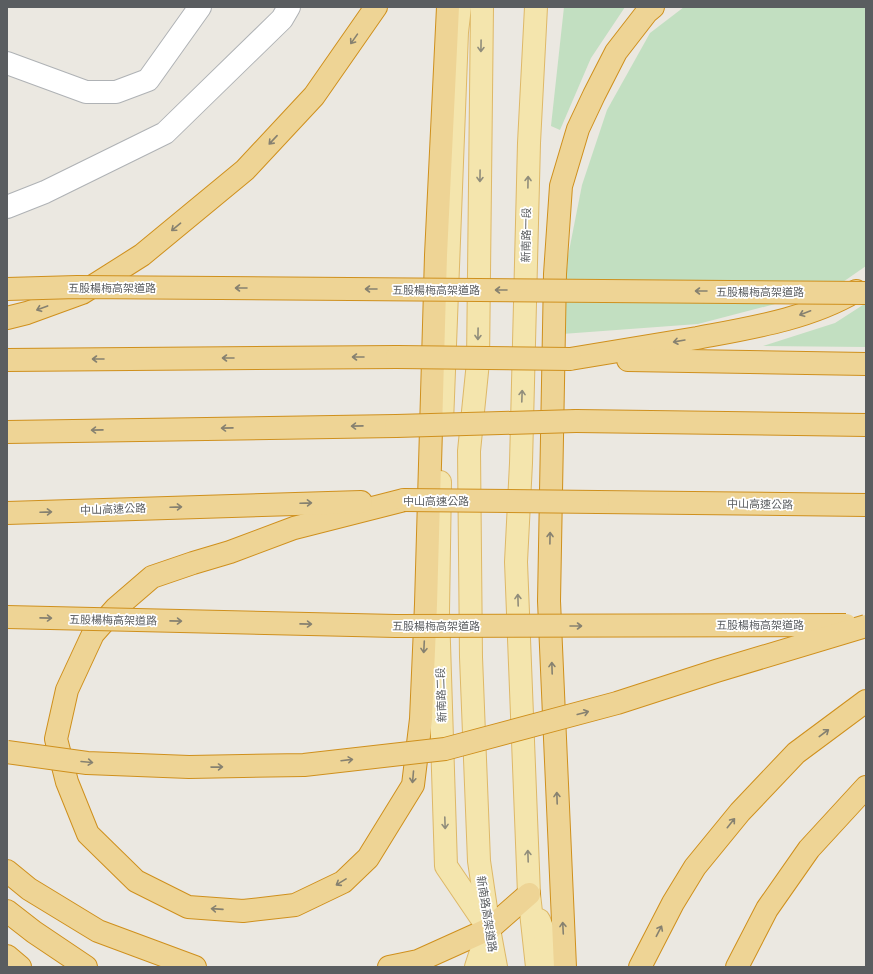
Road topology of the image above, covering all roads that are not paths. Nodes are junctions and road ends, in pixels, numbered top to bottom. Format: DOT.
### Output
graph roads {
  1 [pos="200,7"];
  2 [pos="289,7"];
  3 [pos="376,7"];
  4 [pos="448,7"];
  5 [pos="460,7"];
  6 [pos="482,7"];
  7 [pos="536,7"];
  8 [pos="653,7"];
  9 [pos="7,63"];
  10 [pos="7,207"];
  11 [pos="866,285"];
  12 [pos="7,289"];
  13 [pos="866,293"];
  14 [pos="7,318"];
  15 [pos="570,359"];
  16 [pos="7,360"];
  17 [pos="866,364"];
  18 [pos="866,425"];
  19 [pos="7,432"];
  20 [pos="404,500"];
  21 [pos="866,505"];
  22 [pos="7,513"];
  23 [pos="7,617"];
  24 [pos="866,625"];
  25 [pos="866,701"];
  26 [pos="7,752"];
  27 [pos="866,787"];
  28 [pos="7,871"];
  29 [pos="529,894"];
  30 [pos="7,911"];
  31 [pos="489,929"];
  32 [pos="7,956"];
  33 [pos="641,966"];
  34 [pos="20,967"];
  35 [pos="86,967"];
  36 [pos="195,967"];
  37 [pos="389,967"];
  38 [pos="476,967"];
  39 [pos="496,967"];
  40 [pos="537,967"];
  41 [pos="558,967"];
  42 [pos="565,967"];
  43 [pos="737,967"];
  1 -- 9 [label="street"];
  2 -- 10 [label="street"];
  3 -- 14 [label="highway, one-way"];
  4 -- 20 [label="highway, one-way"];
  5 -- 31 [label="main road, 新南路二段, one-way"];
  6 -- 31 [label="main road, 新南路高架道路, one-way"];
  29 -- 7 [label="main road, 新南路一段, one-way"];
  42 -- 8 [label="highway, one-way"];
  11 -- 15 [label="highway, one-way"];
  13 -- 12 [label="highway, 五股楊梅高架道路, one-way, bridge"];
  15 -- 16 [label="highway, one-way, bridge"];
  15 -- 17 [label="highway"];
  18 -- 19 [label="highway, one-way, bridge"];
  20 -- 21 [label="highway, 中山高速公路, bridge"];
  22 -- 20 [label="highway, 中山高速公路, one-way"];
  23 -- 24 [label="highway, 五股楊梅高架道路, one-way, bridge"];
  26 -- 24 [label="highway, one-way, bridge"];
  33 -- 25 [label="highway, one-way"];
  27 -- 43 [label="highway"];
  28 -- 36 [label="highway"];
  29 -- 31 [label="highway"];
  29 -- 40 [label="main road"];
  29 -- 41 [label="main road"];
  30 -- 35 [label="highway"];
  31 -- 37 [label="highway"];
  31 -- 38 [label="main road"];
  31 -- 39 [label="main road, 新南路高架道路"];
  32 -- 34 [label="highway"];
}
